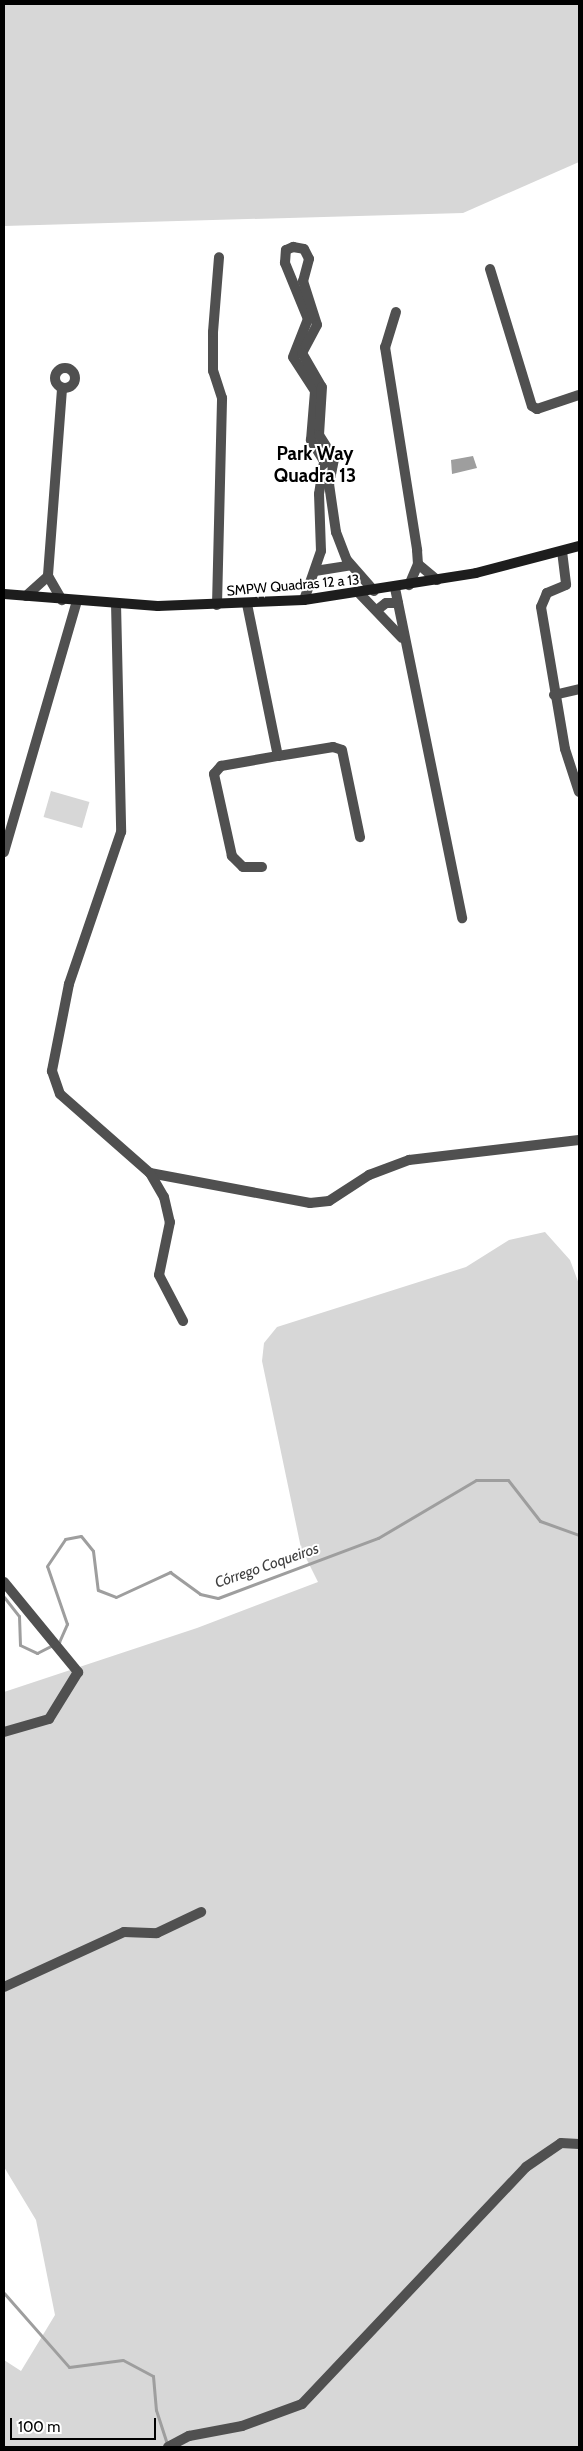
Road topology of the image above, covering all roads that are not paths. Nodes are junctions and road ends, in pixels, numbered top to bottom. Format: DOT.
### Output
graph roads {
  1 [pos="218,257"];
  2 [pos="490,269"];
  3 [pos="396,312"];
  4 [pos="62,389"];
  5 [pos="579,395"];
  6 [pos="579,546"];
  7 [pos="562,551"];
  8 [pos="418,564"];
  9 [pos="351,565"];
  10 [pos="315,572"];
  11 [pos="48,576"];
  12 [pos="437,580"];
  13 [pos="409,585"];
  14 [pos="395,588"];
  15 [pos="374,591"];
  16 [pos="4,594"];
  17 [pos="359,594"];
  18 [pos="26,596"];
  19 [pos="62,600"];
  20 [pos="304,600"];
  21 [pos="77,601"];
  22 [pos="116,603"];
  23 [pos="246,604"];
  24 [pos="217,605"];
  25 [pos="398,605"];
  26 [pos="381,614"];
  27 [pos="404,641"];
  28 [pos="579,689"];
  29 [pos="554,695"];
  30 [pos="278,756"];
  31 [pos="579,792"];
  32 [pos="360,838"];
  33 [pos="4,852"];
  34 [pos="262,867"];
  35 [pos="462,918"];
  36 [pos="579,1140"];
  37 [pos="150,1173"];
  38 [pos="183,1320"];
  39 [pos="4,1582"];
  40 [pos="4,1732"];
  41 [pos="201,1912"];
  42 [pos="4,1987"];
  43 [pos="579,2144"];
  44 [pos="168,2447"];
  1 -- 24 [label="street"];
  2 -- 5 [label="street"];
  3 -- 8 [label="street"];
  4 -- 11 [label="street"];
  6 -- 7 [label="street, SMPW Quadras 12 a 13"];
  7 -- 12 [label="street, SMPW Quadras 12 a 13"];
  7 -- 29 [label="street"];
  8 -- 12 [label="street"];
  8 -- 13 [label="street"];
  9 -- 10 [label="street"];
  9 -- 10 [label="street"];
  9 -- 15 [label="street"];
  10 -- 20 [label="street"];
  11 -- 18 [label="street"];
  11 -- 19 [label="street"];
  12 -- 13 [label="street, SMPW Quadras 12 a 13"];
  13 -- 14 [label="street, SMPW Quadras 12 a 13"];
  14 -- 15 [label="street, SMPW Quadras 12 a 13"];
  14 -- 25 [label="street"];
  15 -- 17 [label="street, SMPW Quadras 12 a 13"];
  16 -- 18 [label="street, SMPW Quadras 12 a 13"];
  17 -- 20 [label="street, SMPW Quadras 12 a 13"];
  17 -- 26 [label="street"];
  18 -- 19 [label="street, SMPW Quadras 12 a 13"];
  19 -- 21 [label="street, SMPW Quadras 12 a 13"];
  20 -- 23 [label="street, SMPW Quadras 12 a 13"];
  21 -- 22 [label="street, SMPW Quadras 12 a 13"];
  21 -- 33 [label="street"];
  22 -- 24 [label="street, SMPW Quadras 12 a 13"];
  22 -- 37 [label="street"];
  23 -- 24 [label="street, SMPW Quadras 12 a 13"];
  23 -- 30 [label="street"];
  25 -- 26 [label="street"];
  25 -- 27 [label="street"];
  26 -- 27 [label="street"];
  27 -- 35 [label="street"];
  28 -- 29 [label="street"];
  29 -- 31 [label="street"];
  30 -- 32 [label="street"];
  30 -- 34 [label="street"];
  36 -- 37 [label="street"];
  37 -- 38 [label="street"];
  39 -- 40 [label="street"];
  41 -- 42 [label="street"];
  43 -- 44 [label="street"];
}
